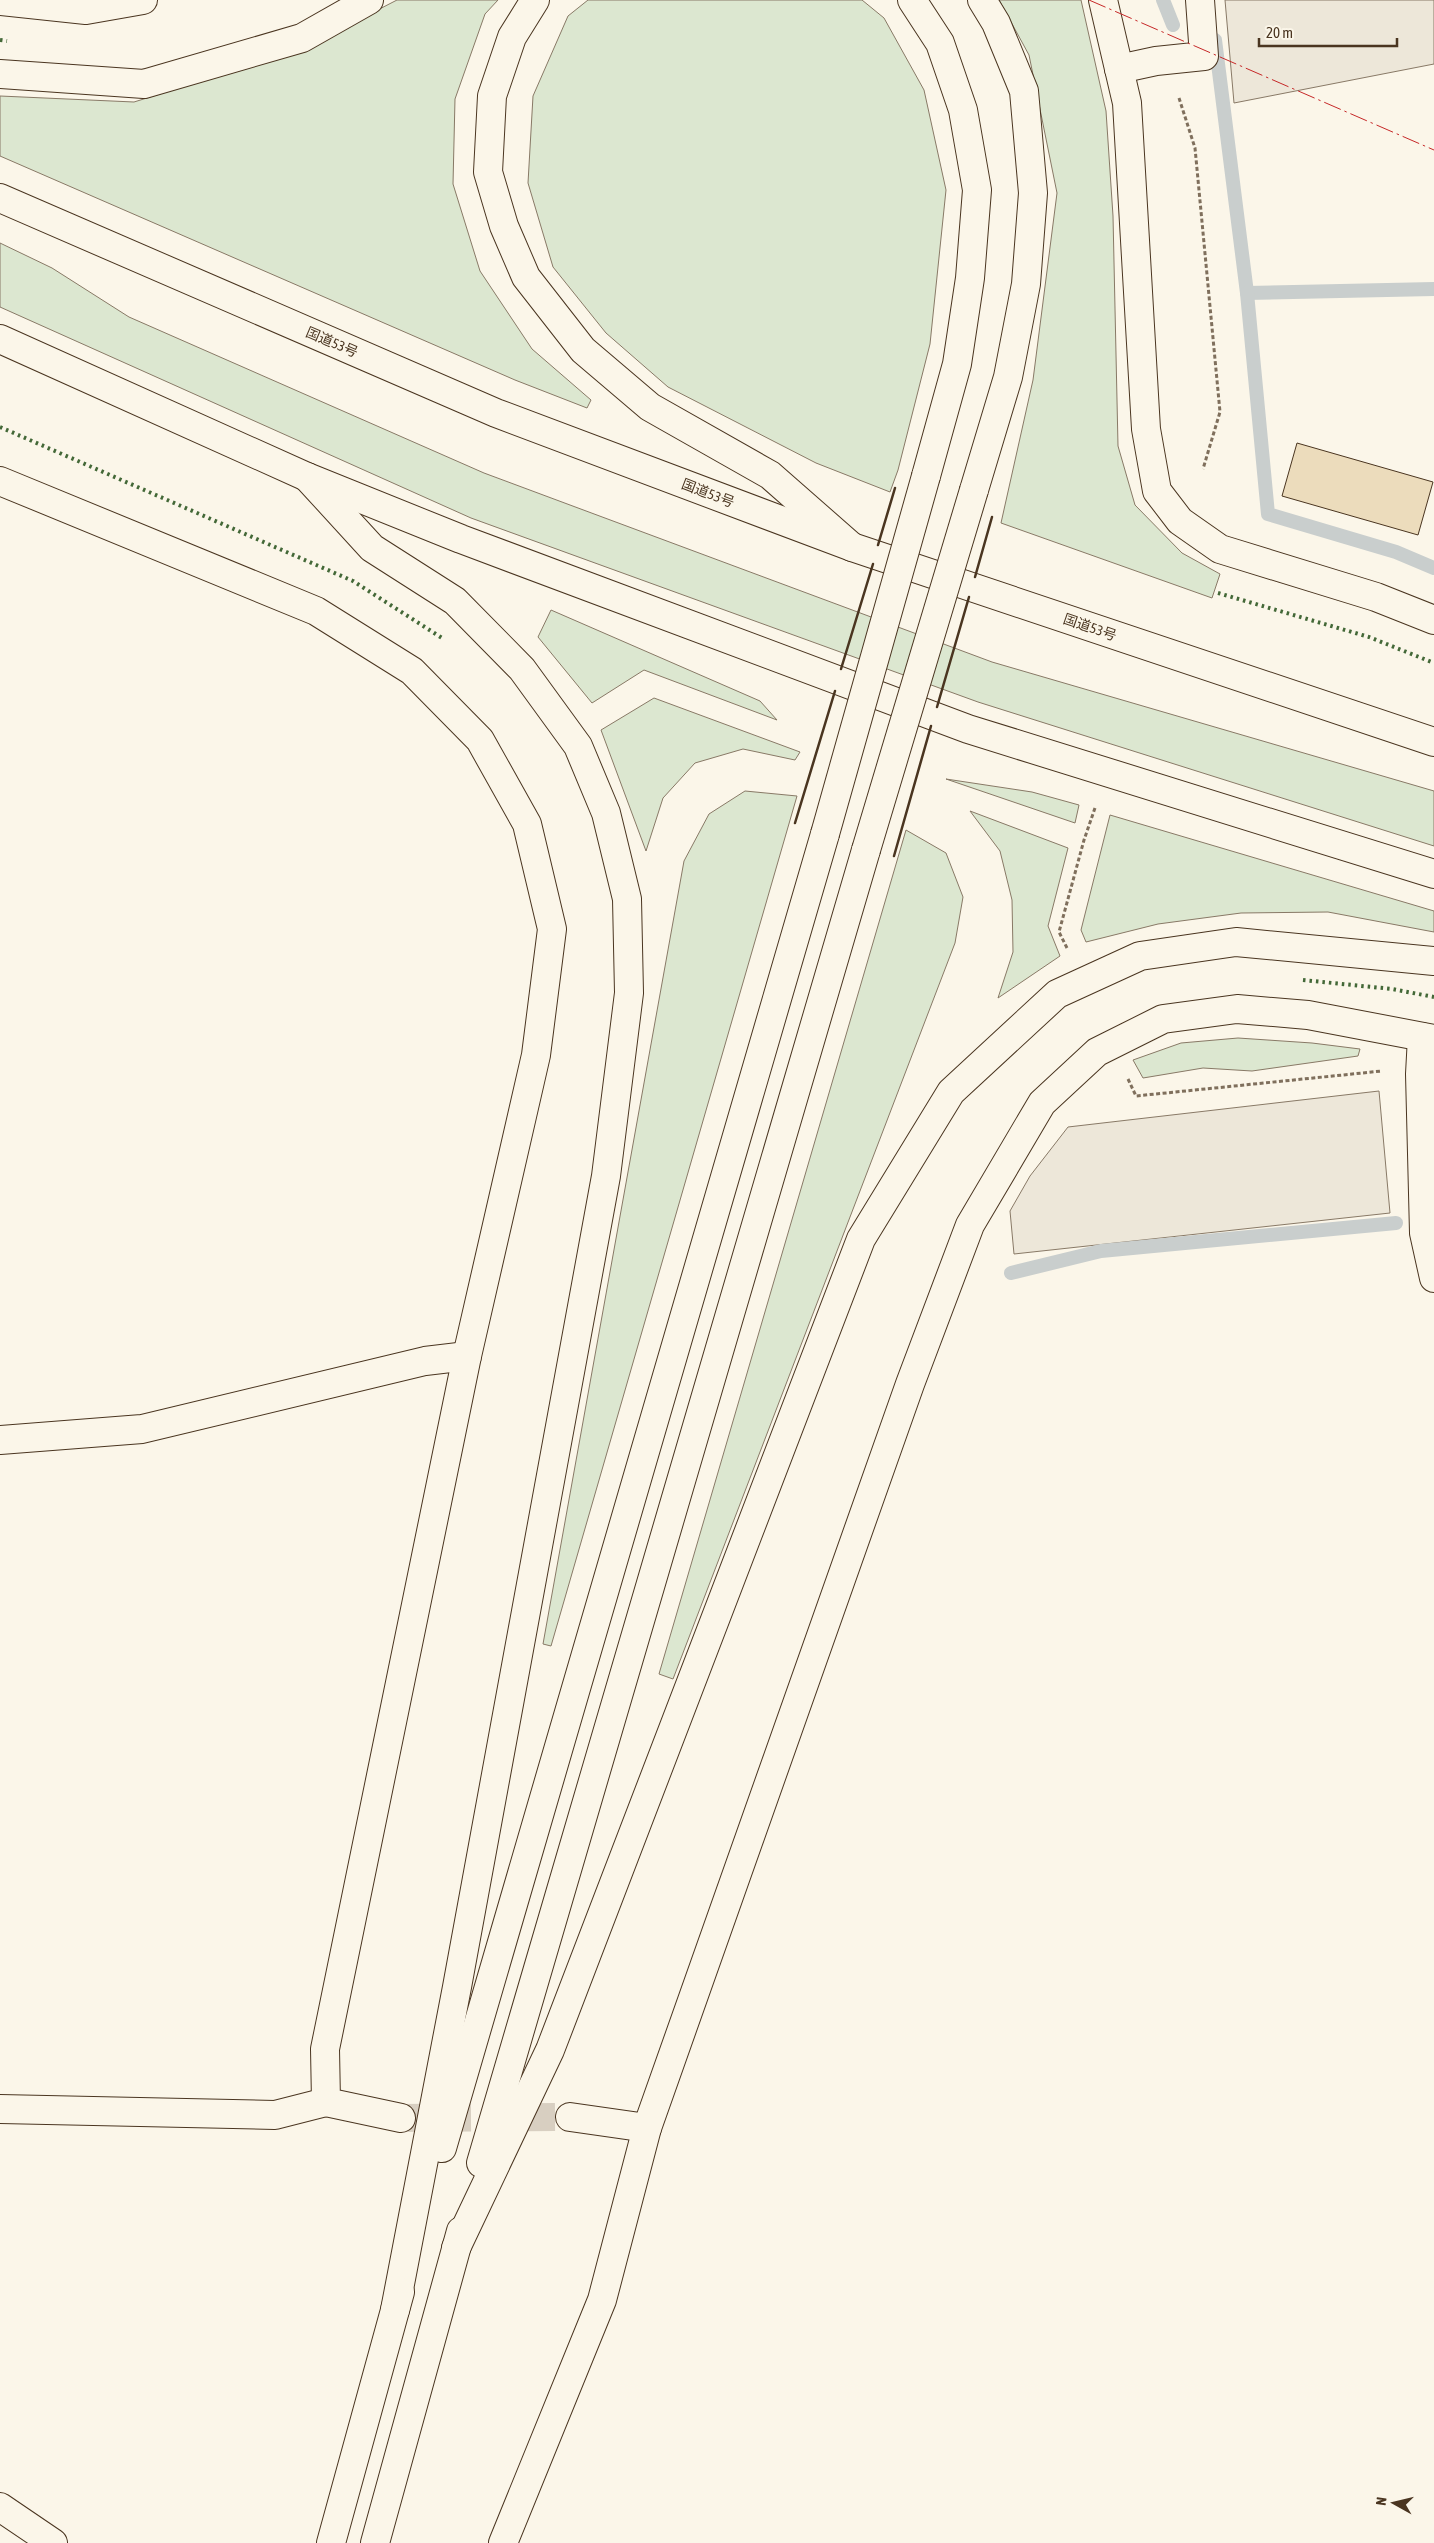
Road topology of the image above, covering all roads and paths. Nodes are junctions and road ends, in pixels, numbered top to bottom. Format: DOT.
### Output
graph roads {
  1 [pos="143,0"];
  2 [pos="369,0"];
  3 [pos="535,0"];
  4 [pos="912,0"];
  5 [pos="982,0"];
  6 [pos="1103,0"];
  7 [pos="1200,0"];
  8 [pos="0,1"];
  9 [pos="1156,61"];
  10 [pos="1119,69"];
  11 [pos="0,74"];
  12 [pos="0,198"];
  13 [pos="0,339"];
  14 [pos="1203,469"];
  15 [pos="308,477"];
  16 [pos="0,481"];
  17 [pos="852,547"];
  18 [pos="1434,620"];
  19 [pos="1434,742"];
  20 [pos="1095,807"];
  21 [pos="1434,874"];
  22 [pos="1068,951"];
  23 [pos="1434,961"];
  24 [pos="1428,1038"];
  25 [pos="1383,1070"];
  26 [pos="1126,1075"];
  27 [pos="1434,1278"];
  28 [pos="467,1356"];
  29 [pos="0,1440"];
  30 [pos="326,2102"];
  31 [pos="0,2109"];
  32 [pos="401,2118"];
  33 [pos="570,2118"];
  34 [pos="647,2128"];
  35 [pos="456,2248"];
  36 [pos="395,2310"];
  37 [pos="0,2506"];
  38 [pos="53,2543"];
  39 [pos="331,2543"];
  40 [pos="375,2543"];
  41 [pos="503,2543"];
  1 -- 8 [label="main road"];
  2 -- 11 [label="main road"];
  3 -- 17 [label="main road"];
  4 -- 36 [label="main road, bridge"];
  5 -- 35 [label="main road, bridge"];
  6 -- 10 [label="main road"];
  7 -- 9 [label="main road"];
  9 -- 10 [label="main road"];
  9 -- 14 [label="path"];
  10 -- 18 [label="main road"];
  12 -- 17 [label="main road, 国道53号"];
  13 -- 15 [label="main road"];
  15 -- 21 [label="main road"];
  15 -- 36 [label="main road"];
  16 -- 28 [label="main road"];
  17 -- 19 [label="main road, 国道53号"];
  20 -- 22 [label="path"];
  23 -- 35 [label="main road"];
  24 -- 27 [label="main road"];
  24 -- 34 [label="main road"];
  25 -- 26 [label="path"];
  28 -- 29 [label="main road"];
  28 -- 30 [label="main road"];
  30 -- 31 [label="main road"];
  30 -- 32 [label="main road"];
  33 -- 34 [label="main road"];
  34 -- 41 [label="main road"];
  35 -- 40 [label="main road"];
  36 -- 39 [label="main road"];
  37 -- 38 [label="main road"];
}
